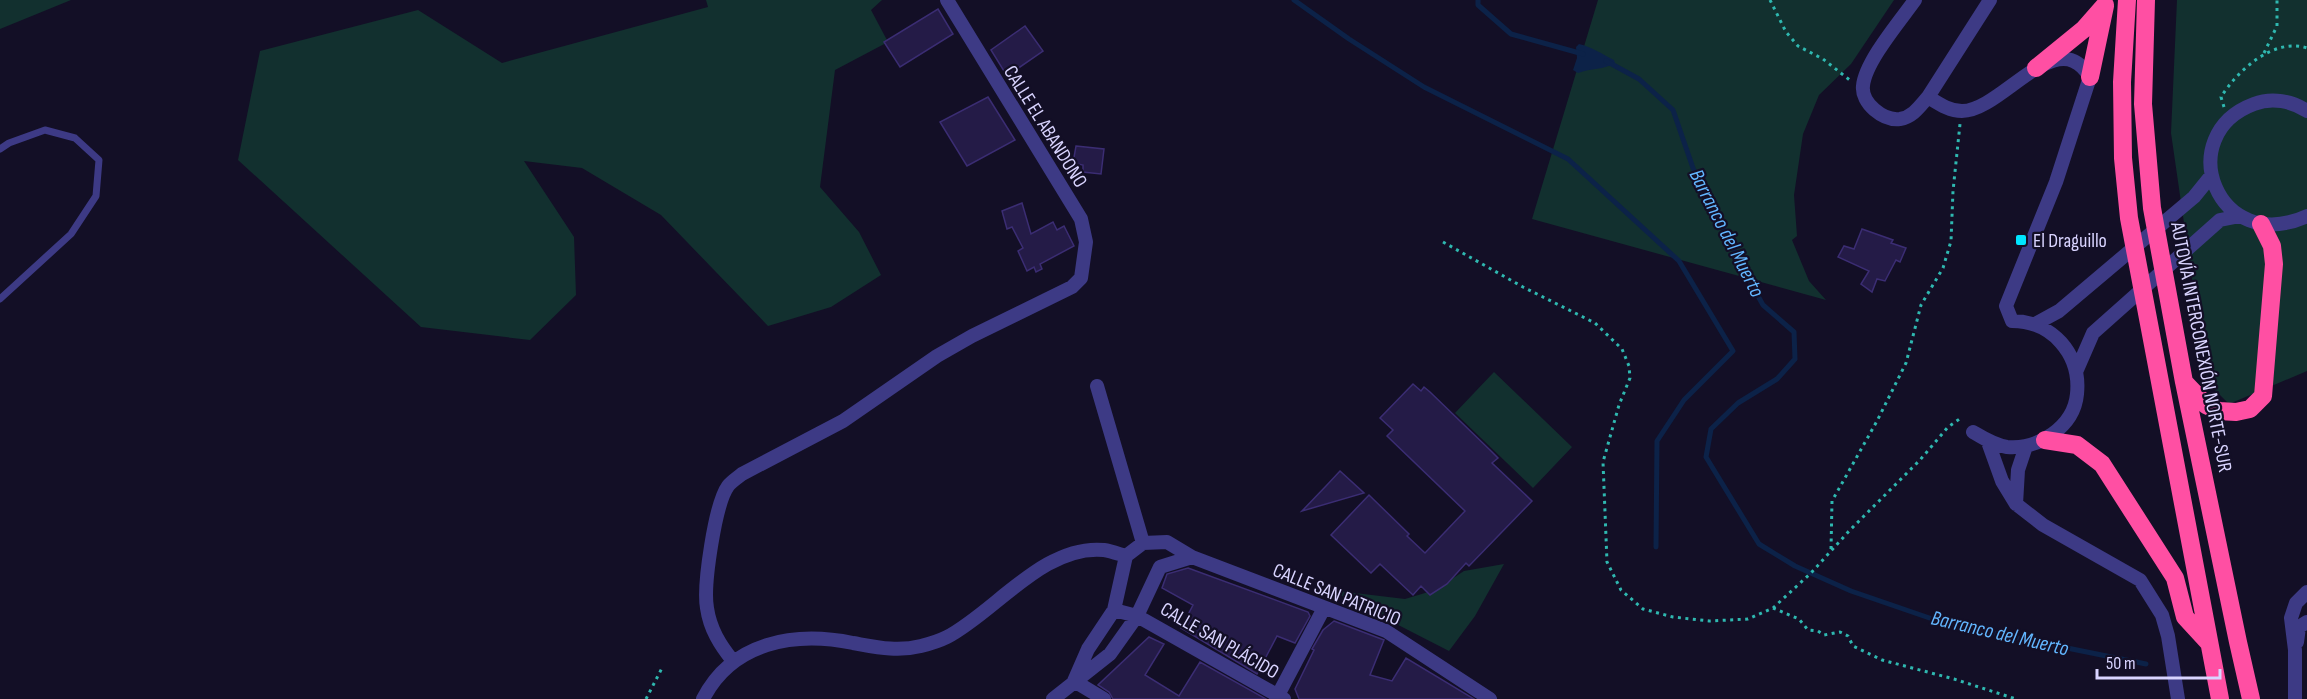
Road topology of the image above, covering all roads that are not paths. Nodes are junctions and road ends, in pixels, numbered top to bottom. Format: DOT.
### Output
graph roads {
  1 [pos="1915,0"];
  2 [pos="1990,0"];
  3 [pos="2127,0"];
  4 [pos="2146,0"];
  5 [pos="947,1"];
  6 [pos="2105,2"];
  7 [pos="2036,68"];
  8 [pos="2090,77"];
  9 [pos="1928,97"];
  10 [pos="2307,111"];
  11 [pos="0,149"];
  12 [pos="2211,176"];
  13 [pos="2240,216"];
  14 [pos="2307,216"];
  15 [pos="2260,224"];
  16 [pos="0,299"];
  17 [pos="2035,324"];
  18 [pos="2076,372"];
  19 [pos="2184,382"];
  20 [pos="1097,386"];
  21 [pos="1973,432"];
  22 [pos="2045,440"];
  23 [pos="1988,442"];
  24 [pos="2026,446"];
  25 [pos="2016,504"];
  26 [pos="1148,544"];
  27 [pos="1126,556"];
  28 [pos="1192,557"];
  29 [pos="1160,567"];
  30 [pos="2307,592"];
  31 [pos="1324,608"];
  32 [pos="1114,610"];
  33 [pos="1137,616"];
  34 [pos="2307,622"];
  35 [pos="2209,643"];
  36 [pos="2295,650"];
  37 [pos="733,661"];
  38 [pos="1074,681"];
  39 [pos="1279,698"];
  40 [pos="703,699"];
  41 [pos="1053,699"];
  42 [pos="1104,699"];
  43 [pos="1490,699"];
  44 [pos="2178,699"];
  45 [pos="2220,699"];
  46 [pos="2251,699"];
  47 [pos="2295,699"];
  1 -- 9 [label="street"];
  2 -- 9 [label="street"];
  3 -- 35 [label="highway"];
  4 -- 19 [label="highway, AUTOVÍA INTERCONEXIÓN NORTE-SUR"];
  5 -- 37 [label="street, CALLE EL ABANDONO"];
  6 -- 7 [label="highway"];
  6 -- 8 [label="highway"];
  7 -- 8 [label="street"];
  7 -- 9 [label="street"];
  8 -- 17 [label="street"];
  10 -- 12 [label="street"];
  11 -- 16 [label="lane"];
  12 -- 13 [label="street"];
  12 -- 17 [label="street"];
  13 -- 15 [label="street"];
  13 -- 18 [label="street"];
  14 -- 15 [label="street"];
  15 -- 19 [label="highway"];
  17 -- 18 [label="street"];
  18 -- 22 [label="street"];
  19 -- 46 [label="highway, AUTOVÍA INTERCONEXIÓN NORTE-SUR"];
  20 -- 26 [label="street"];
  21 -- 23 [label="street"];
  22 -- 24 [label="street"];
  22 -- 35 [label="highway"];
  23 -- 24 [label="street"];
  23 -- 25 [label="street"];
  24 -- 25 [label="street"];
  25 -- 44 [label="street"];
  26 -- 27 [label="street"];
  26 -- 28 [label="street, CALLE SAN PATRICIO"];
  26 -- 29 [label="street"];
  27 -- 32 [label="street"];
  27 -- 37 [label="street"];
  28 -- 29 [label="street"];
  28 -- 31 [label="street, CALLE SAN PATRICIO"];
  29 -- 33 [label="street"];
  30 -- 36 [label="street"];
  31 -- 39 [label="street"];
  31 -- 43 [label="street, CALLE SAN PATRICIO"];
  32 -- 33 [label="street, CALLE SAN PLÁCIDO"];
  32 -- 38 [label="street"];
  33 -- 38 [label="street"];
  33 -- 39 [label="street, CALLE SAN PLÁCIDO"];
  34 -- 36 [label="street"];
  35 -- 45 [label="highway"];
  36 -- 47 [label="street"];
  37 -- 40 [label="street"];
  38 -- 41 [label="street"];
  38 -- 42 [label="street"];
}
